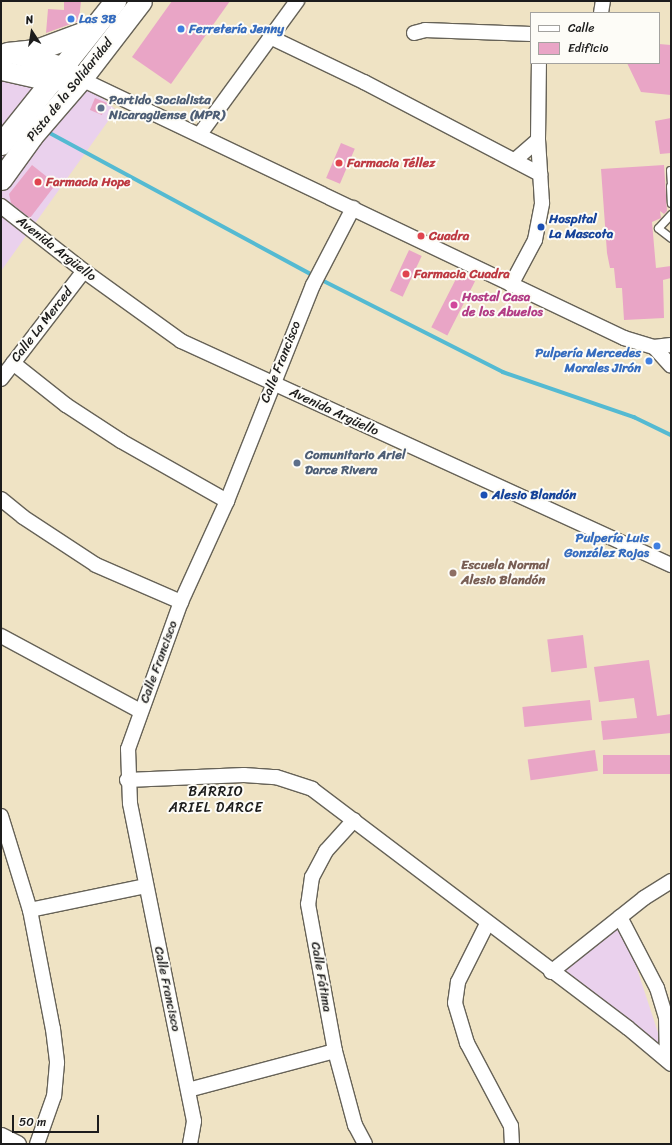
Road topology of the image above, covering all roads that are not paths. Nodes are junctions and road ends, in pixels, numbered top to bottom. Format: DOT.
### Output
graph roads {
  1 [pos="115,1"];
  2 [pos="141,1"];
  3 [pos="298,1"];
  4 [pos="603,1"];
  5 [pos="601,12"];
  6 [pos="92,28"];
  7 [pos="414,32"];
  8 [pos="530,34"];
  9 [pos="270,37"];
  10 [pos="3,58"];
  11 [pos="539,64"];
  12 [pos="56,73"];
  13 [pos="81,79"];
  14 [pos="200,134"];
  15 [pos="538,140"];
  16 [pos="1,144"];
  17 [pos="515,160"];
  18 [pos="670,170"];
  19 [pos="540,174"];
  20 [pos="1,179"];
  21 [pos="670,186"];
  22 [pos="671,203"];
  23 [pos="1,206"];
  24 [pos="353,208"];
  25 [pos="671,214"];
  26 [pos="671,238"];
  27 [pos="84,271"];
  28 [pos="511,285"];
  29 [pos="671,345"];
  30 [pos="654,347"];
  31 [pos="13,363"];
  32 [pos="671,366"];
  33 [pos="1,379"];
  34 [pos="272,384"];
  35 [pos="1,499"];
  36 [pos="227,501"];
  37 [pos="671,565"];
  38 [pos="181,602"];
  39 [pos="1,636"];
  40 [pos="140,711"];
  41 [pos="127,780"];
  42 [pos="1,816"];
  43 [pos="354,820"];
  44 [pos="671,882"];
  45 [pos="146,886"];
  46 [pos="30,910"];
  47 [pos="620,917"];
  48 [pos="487,924"];
  49 [pos="551,972"];
  50 [pos="335,1051"];
  51 [pos="669,1062"];
  52 [pos="188,1090"];
  53 [pos="1,1136"];
  54 [pos="17,1144"];
  55 [pos="37,1144"];
  56 [pos="190,1144"];
  57 [pos="365,1144"];
  58 [pos="512,1144"];
  1 -- 6 [label="main road, Pista de la Solidaridad"];
  2 -- 13 [label="main road, Pista de la Solidaridad"];
  3 -- 9 [label="street"];
  4 -- 5 [label="street"];
  6 -- 10 [label="main road"];
  6 -- 12 [label="main road, Pista de la Solidaridad"];
  7 -- 8 [label="street"];
  9 -- 14 [label="street"];
  9 -- 17 [label="street"];
  10 -- 12 [label="main road"];
  11 -- 15 [label="street"];
  12 -- 13 [label="main road"];
  12 -- 16 [label="main road, Pista de la Solidaridad"];
  13 -- 14 [label="street"];
  13 -- 20 [label="main road, Pista de la Solidaridad"];
  14 -- 24 [label="street"];
  15 -- 17 [label="street"];
  15 -- 19 [label="street"];
  17 -- 19 [label="street"];
  18 -- 21 [label="lane"];
  19 -- 28 [label="street"];
  21 -- 22 [label="lane"];
  23 -- 27 [label="street, Avenida Argüello"];
  24 -- 28 [label="street"];
  24 -- 34 [label="street, Calle Francisco"];
  25 -- 26 [label="lane"];
  27 -- 31 [label="street, Calle La Merced"];
  27 -- 34 [label="street, Avenida Argüello"];
  28 -- 30 [label="street"];
  29 -- 30 [label="street"];
  30 -- 32 [label="street"];
  31 -- 33 [label="street, Calle La Merced"];
  31 -- 36 [label="street"];
  34 -- 36 [label="street, Calle Francisco"];
  34 -- 37 [label="street, Avenida Argüello"];
  35 -- 38 [label="street"];
  36 -- 38 [label="street, Calle Francisco"];
  38 -- 40 [label="street, Calle Francisco"];
  39 -- 40 [label="street"];
  40 -- 41 [label="street, Calle Francisco"];
  41 -- 43 [label="street"];
  41 -- 45 [label="street, Calle Francisco"];
  42 -- 46 [label="street"];
  43 -- 48 [label="street"];
  43 -- 50 [label="street, Calle Fátima"];
  44 -- 47 [label="street"];
  45 -- 46 [label="street"];
  45 -- 52 [label="street, Calle Francisco"];
  46 -- 55 [label="street"];
  47 -- 49 [label="street"];
  47 -- 51 [label="street"];
  48 -- 49 [label="street"];
  48 -- 58 [label="street"];
  49 -- 51 [label="street"];
  50 -- 52 [label="street"];
  50 -- 57 [label="street, Calle Fátima"];
  52 -- 56 [label="street, Calle Francisco"];
  53 -- 54 [label="street"];
}
